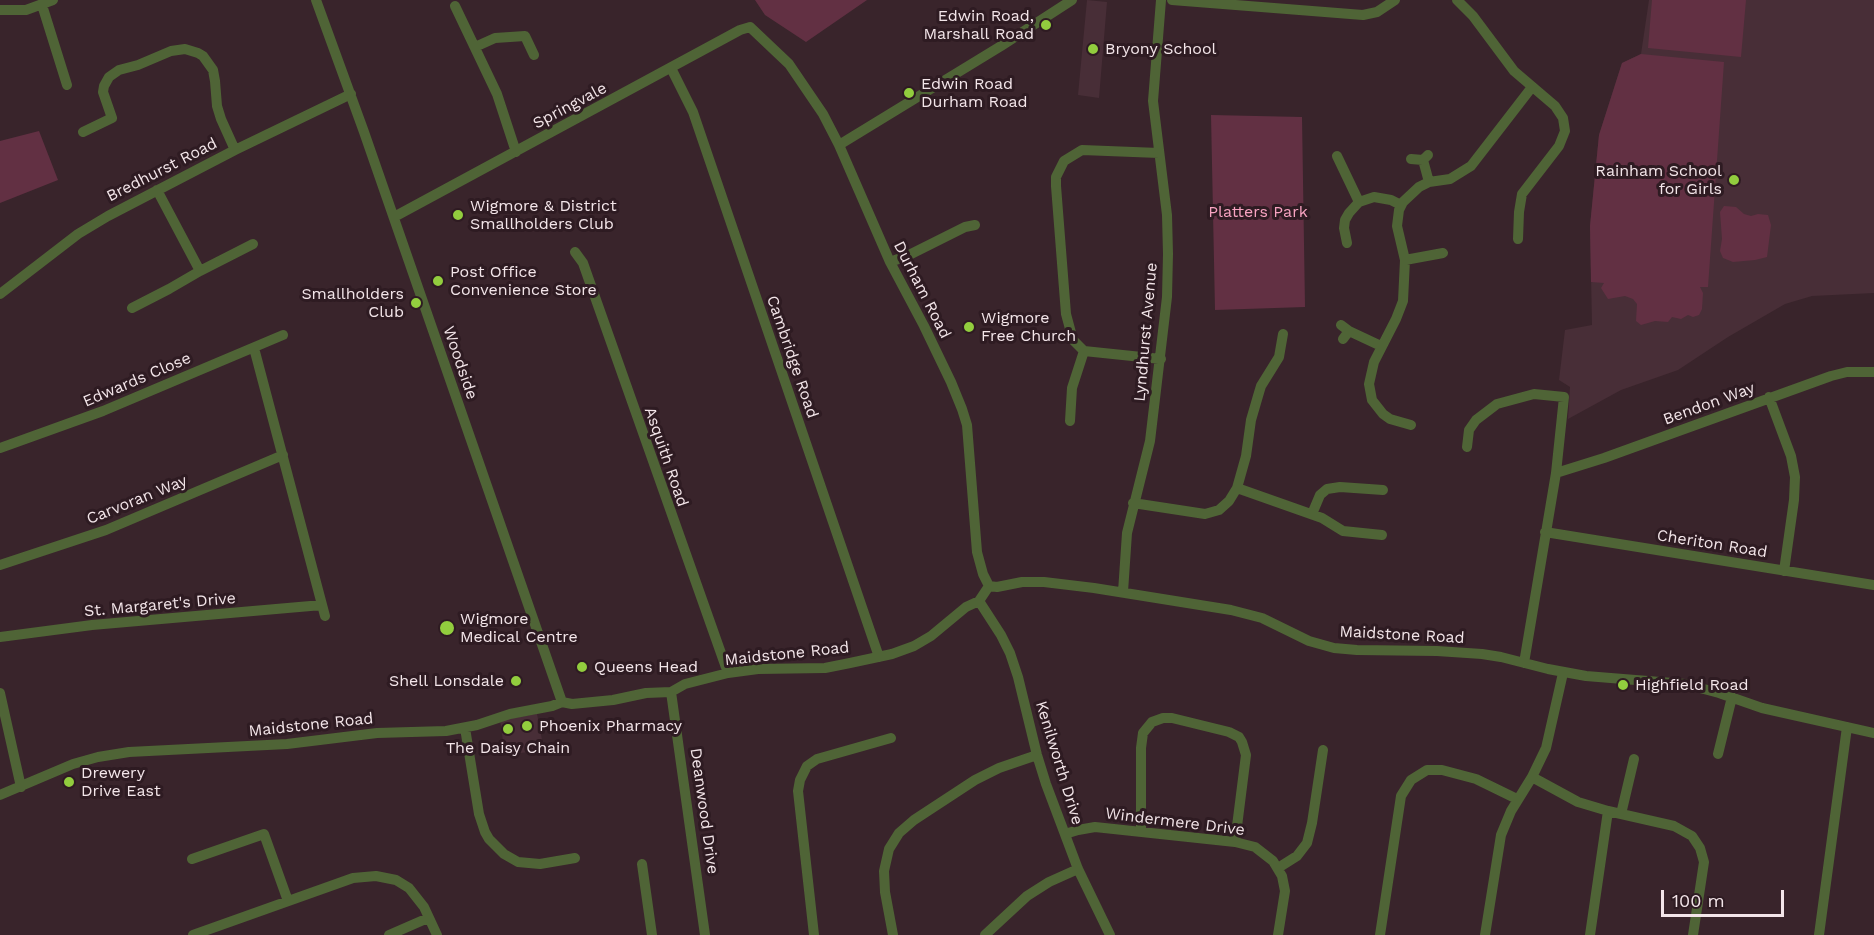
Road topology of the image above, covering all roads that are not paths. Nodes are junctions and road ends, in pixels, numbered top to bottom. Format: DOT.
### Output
graph roads {
  1 [pos="53,0"];
  2 [pos="316,0"];
  3 [pos="1072,0"];
  4 [pos="1161,0"];
  5 [pos="1172,0"];
  6 [pos="1395,0"];
  7 [pos="1457,0"];
  8 [pos="42,5"];
  9 [pos="455,6"];
  10 [pos="0,9"];
  11 [pos="759,34"];
  12 [pos="475,47"];
  13 [pos="534,55"];
  14 [pos="672,68"];
  15 [pos="67,85"];
  16 [pos="1532,87"];
  17 [pos="351,94"];
  18 [pos="84,132"];
  19 [pos="839,145"];
  20 [pos="235,150"];
  21 [pos="516,152"];
  22 [pos="1159,153"];
  23 [pos="1337,156"];
  24 [pos="1411,159"];
  25 [pos="1429,182"];
  26 [pos="157,190"];
  27 [pos="1359,202"];
  28 [pos="1401,205"];
  29 [pos="393,216"];
  30 [pos="975,225"];
  31 [pos="1518,239"];
  32 [pos="1443,241"];
  33 [pos="1347,243"];
  34 [pos="253,244"];
  35 [pos="575,252"];
  36 [pos="1406,260"];
  37 [pos="890,262"];
  38 [pos="200,271"];
  39 [pos="0,294"];
  40 [pos="132,308"];
  41 [pos="1344,332"];
  42 [pos="1283,334"];
  43 [pos="283,335"];
  44 [pos="1381,346"];
  45 [pos="254,348"];
  46 [pos="1084,351"];
  47 [pos="1161,359"];
  48 [pos="1874,372"];
  49 [pos="1769,397"];
  50 [pos="1070,421"];
  51 [pos="1405,427"];
  52 [pos="1467,447"];
  53 [pos="0,448"];
  54 [pos="282,456"];
  55 [pos="1556,473"];
  56 [pos="1237,488"];
  57 [pos="1383,490"];
  58 [pos="1133,503"];
  59 [pos="1312,514"];
  60 [pos="1545,532"];
  61 [pos="1382,534"];
  62 [pos="0,566"];
  63 [pos="1784,571"];
  64 [pos="1874,585"];
  65 [pos="989,586"];
  66 [pos="1123,592"];
  67 [pos="979,601"];
  68 [pos="0,636"];
  69 [pos="879,657"];
  70 [pos="1524,663"];
  71 [pos="1563,673"];
  72 [pos="728,674"];
  73 [pos="671,692"];
  74 [pos="0,693"];
  75 [pos="1732,697"];
  76 [pos="562,702"];
  77 [pos="465,728"];
  78 [pos="1847,728"];
  79 [pos="1874,733"];
  80 [pos="891,738"];
  81 [pos="1323,750"];
  82 [pos="1718,754"];
  83 [pos="1037,755"];
  84 [pos="1634,759"];
  85 [pos="1532,777"];
  86 [pos="21,787"];
  87 [pos="0,795"];
  88 [pos="1518,799"];
  89 [pos="1608,811"];
  90 [pos="1621,814"];
  91 [pos="1141,832"];
  92 [pos="1065,834"];
  93 [pos="1235,842"];
  94 [pos="575,858"];
  95 [pos="192,859"];
  96 [pos="642,864"];
  97 [pos="1278,868"];
  98 [pos="1078,869"];
  99 [pos="288,901"];
  100 [pos="428,918"];
  101 [pos="193,935"];
  102 [pos="389,935"];
  103 [pos="437,935"];
  104 [pos="652,935"];
  105 [pos="704,935"];
  106 [pos="814,935"];
  107 [pos="893,935"];
  108 [pos="985,935"];
  109 [pos="1110,935"];
  110 [pos="1278,935"];
  111 [pos="1380,935"];
  112 [pos="1485,935"];
  113 [pos="1590,935"];
  114 [pos="1693,935"];
  115 [pos="1819,935"];
  1 -- 8 [label="street"];
  2 -- 17 [label="street, Woodside"];
  3 -- 19 [label="street"];
  4 -- 22 [label="street, Lyndhurst Avenue"];
  5 -- 6 [label="street"];
  7 -- 16 [label="street"];
  8 -- 10 [label="street"];
  8 -- 15 [label="street"];
  9 -- 12 [label="street"];
  11 -- 14 [label="street, Springvale"];
  11 -- 19 [label="street, Durham Road"];
  12 -- 13 [label="street"];
  12 -- 21 [label="street"];
  14 -- 21 [label="street, Springvale"];
  14 -- 69 [label="street, Cambridge Road"];
  16 -- 25 [label="street"];
  16 -- 31 [label="street"];
  17 -- 20 [label="street, Bredhurst Road"];
  17 -- 29 [label="street, Woodside"];
  18 -- 20 [label="street"];
  19 -- 37 [label="street, Durham Road"];
  20 -- 26 [label="street, Bredhurst Road"];
  21 -- 29 [label="street, Springvale"];
  22 -- 46 [label="street"];
  22 -- 47 [label="street, Lyndhurst Avenue"];
  23 -- 27 [label="street"];
  24 -- 25 [label="street"];
  25 -- 28 [label="street"];
  26 -- 38 [label="street"];
  26 -- 39 [label="street, Bredhurst Road"];
  27 -- 28 [label="street"];
  27 -- 33 [label="street"];
  28 -- 36 [label="street"];
  29 -- 76 [label="street, Woodside"];
  30 -- 37 [label="street"];
  32 -- 36 [label="street"];
  34 -- 38 [label="street"];
  35 -- 72 [label="street, Asquith Road"];
  36 -- 44 [label="street"];
  37 -- 65 [label="street, Durham Road"];
  38 -- 40 [label="street"];
  41 -- 44 [label="street"];
  42 -- 56 [label="street"];
  43 -- 45 [label="street, Edwards Close"];
  44 -- 51 [label="street"];
  45 -- 53 [label="street, Edwards Close"];
  45 -- 54 [label="street"];
  46 -- 47 [label="street"];
  46 -- 50 [label="street"];
  47 -- 58 [label="street, Lyndhurst Avenue"];
  48 -- 49 [label="street, Bendon Way"];
  49 -- 55 [label="street, Bendon Way"];
  49 -- 63 [label="street"];
  52 -- 55 [label="street"];
  54 -- 62 [label="street, Carvoran Way"];
  54 -- 68 [label="street, St. Margaret's Drive"];
  55 -- 60 [label="street"];
  56 -- 58 [label="street"];
  56 -- 59 [label="street"];
  57 -- 59 [label="street"];
  58 -- 66 [label="street, Lyndhurst Avenue"];
  59 -- 61 [label="street"];
  60 -- 63 [label="street, Cheriton Road"];
  60 -- 70 [label="street"];
  63 -- 64 [label="street, Cheriton Road"];
  65 -- 66 [label="street, Maidstone Road"];
  65 -- 67 [label="street, Maidstone Road"];
  66 -- 70 [label="street, Maidstone Road"];
  67 -- 69 [label="street, Maidstone Road"];
  67 -- 83 [label="street, Kenilworth Drive"];
  69 -- 72 [label="street, Maidstone Road"];
  70 -- 71 [label="street, Maidstone Road"];
  71 -- 75 [label="street, Maidstone Road"];
  71 -- 85 [label="street"];
  72 -- 73 [label="street, Maidstone Road"];
  73 -- 76 [label="street, Maidstone Road"];
  73 -- 105 [label="street, Deanwood Drive"];
  74 -- 86 [label="street"];
  75 -- 78 [label="street, Maidstone Road"];
  75 -- 82 [label="street"];
  76 -- 77 [label="street, Maidstone Road"];
  77 -- 86 [label="street, Maidstone Road"];
  77 -- 94 [label="street"];
  78 -- 79 [label="street, Maidstone Road"];
  78 -- 115 [label="street"];
  80 -- 106 [label="street"];
  81 -- 97 [label="street"];
  83 -- 92 [label="street, Kenilworth Drive"];
  83 -- 107 [label="street"];
  84 -- 90 [label="street"];
  85 -- 88 [label="street"];
  85 -- 89 [label="street"];
  86 -- 87 [label="street, Maidstone Road"];
  88 -- 111 [label="street"];
  88 -- 112 [label="street"];
  89 -- 90 [label="street"];
  89 -- 113 [label="street"];
  90 -- 114 [label="street"];
  91 -- 92 [label="street, Windermere Drive"];
  91 -- 93 [label="street, Windermere Drive"];
  91 -- 93 [label="street"];
  92 -- 98 [label="street, Kenilworth Drive"];
  93 -- 97 [label="street, Windermere Drive"];
  95 -- 99 [label="street"];
  96 -- 104 [label="street"];
  97 -- 110 [label="street"];
  98 -- 108 [label="street"];
  98 -- 109 [label="street, Kenilworth Drive"];
  99 -- 100 [label="street"];
  99 -- 101 [label="street"];
  100 -- 102 [label="street"];
  100 -- 103 [label="street"];
}
